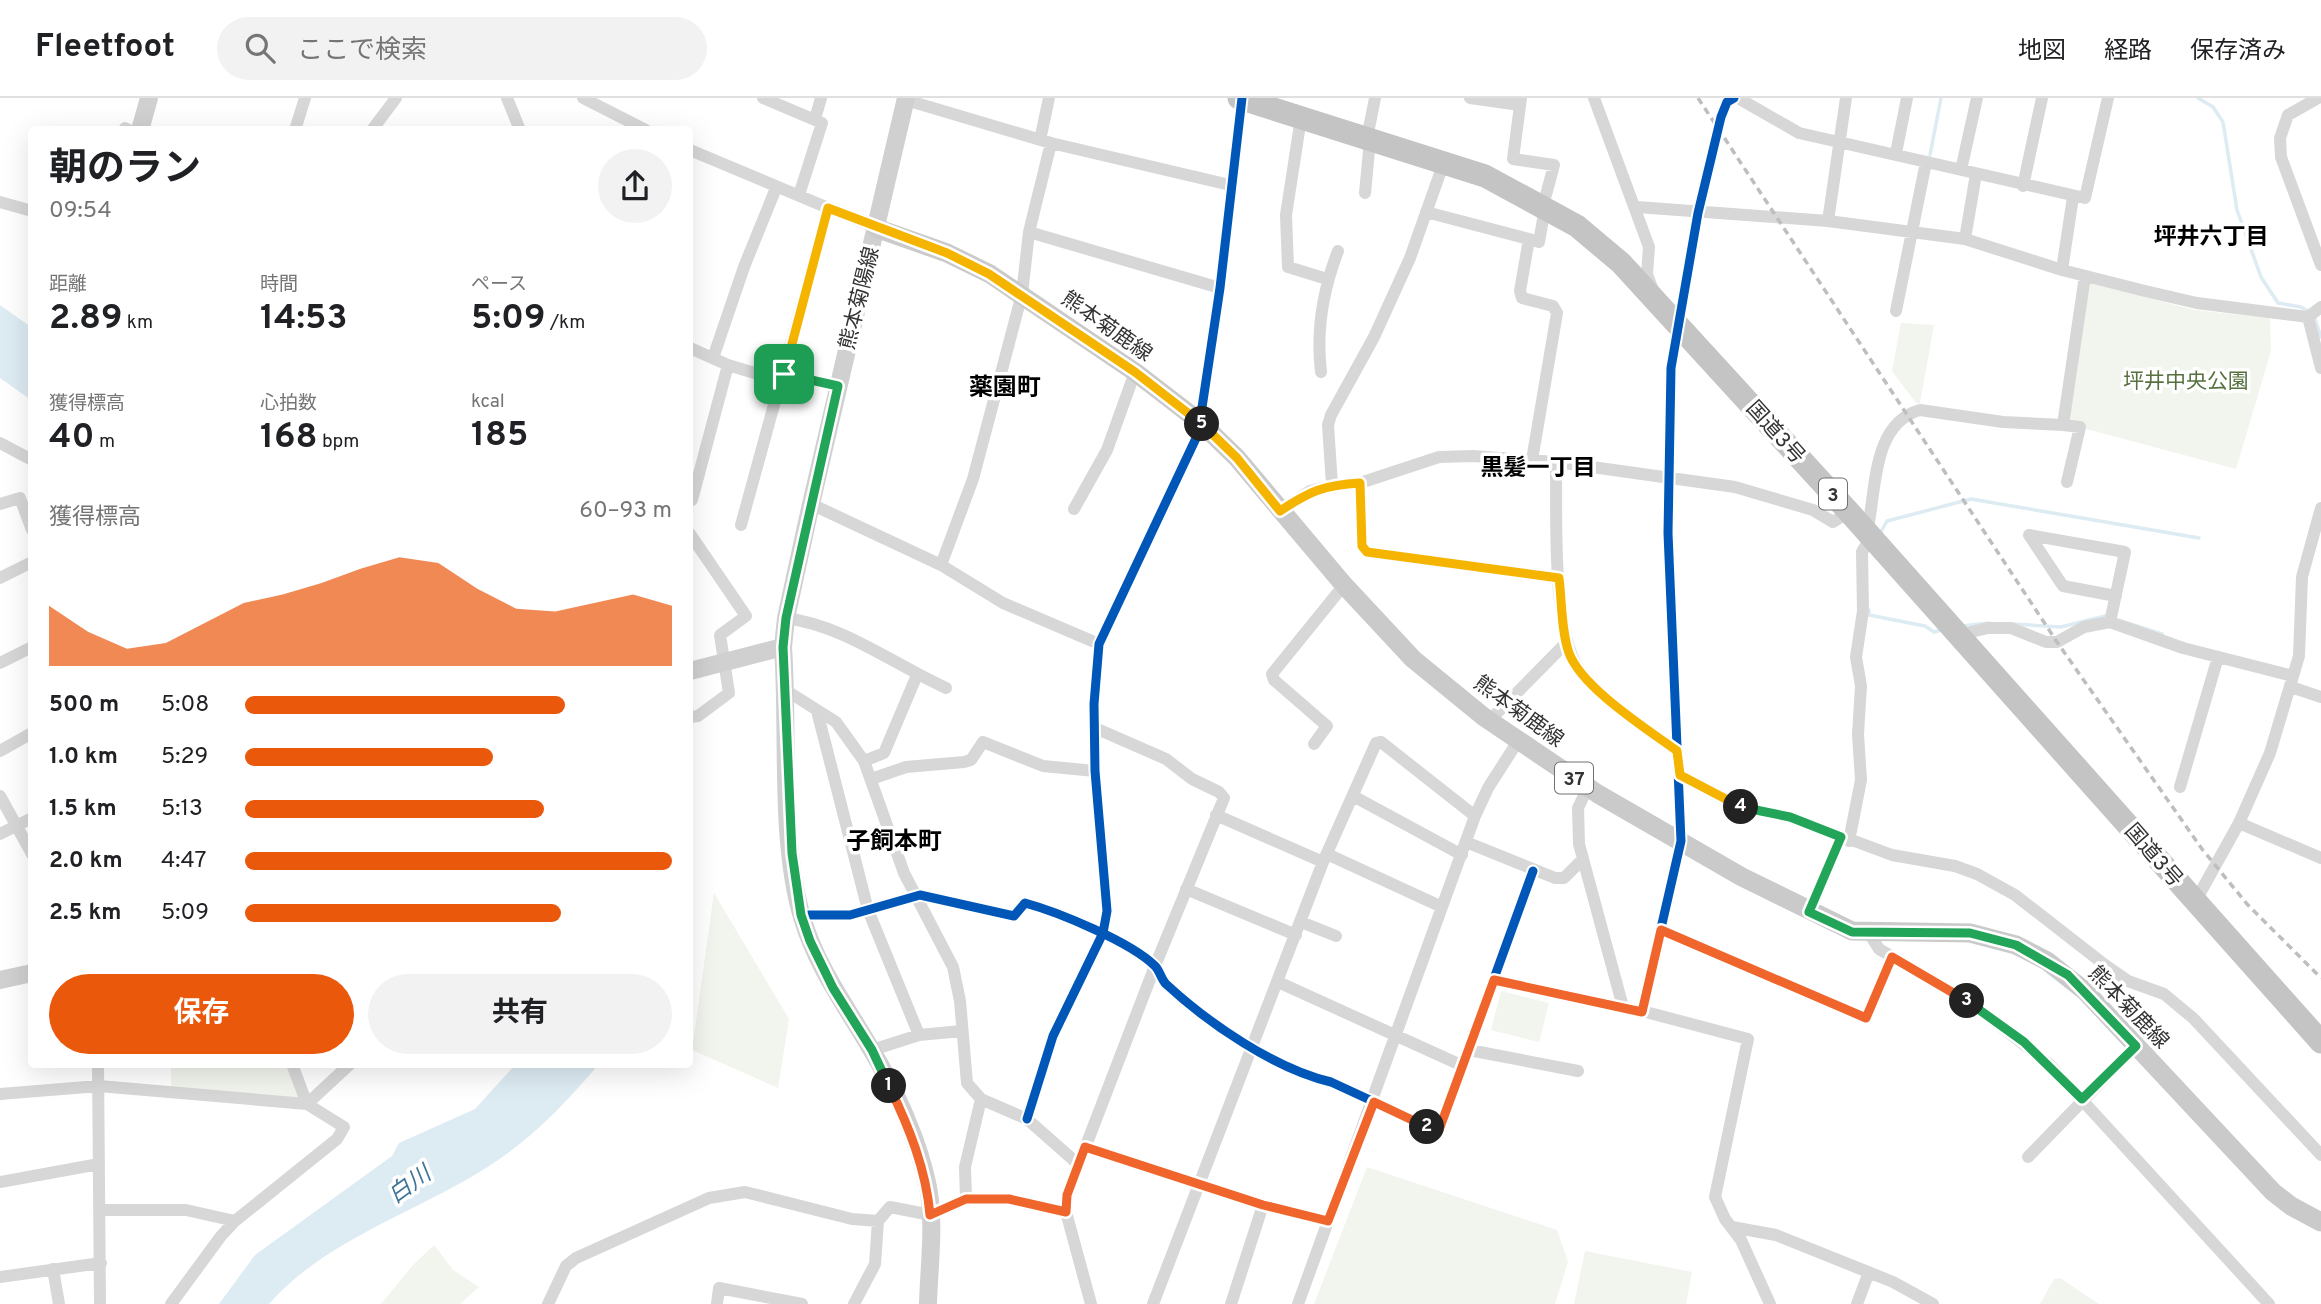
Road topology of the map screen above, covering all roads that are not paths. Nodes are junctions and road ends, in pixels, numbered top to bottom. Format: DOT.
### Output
graph roads {
  1 [pos="149,98"];
  2 [pos="305,98"];
  3 [pos="396,98"];
  4 [pos="507,98"];
  5 [pos="583,98"];
  6 [pos="763,98"];
  7 [pos="821,98"];
  8 [pos="1049,98"];
  9 [pos="1241,98"];
  10 [pos="1273,98"];
  11 [pos="1375,98"];
  12 [pos="1470,98"];
  13 [pos="1594,98"];
  14 [pos="1736,98"];
  15 [pos="1846,98"];
  16 [pos="1907,98"];
  17 [pos="1978,98"];
  18 [pos="2042,98"];
  19 [pos="2108,98"];
  20 [pos="2318,98"];
  21 [pos="906,99"];
  22 [pos="1520,102"];
  23 [pos="1301,118"];
  24 [pos="815,119"];
  25 [pos="134,126"];
  26 [pos="296,126"];
  27 [pos="375,126"];
  28 [pos="518,126"];
  29 [pos="638,126"];
  30 [pos="1370,134"];
  31 [pos="1045,141"];
  32 [pos="1838,142"];
  33 [pos="693,150"];
  34 [pos="1896,153"];
  35 [pos="1444,162"];
  36 [pos="1926,162"];
  37 [pos="1961,170"];
  38 [pos="1976,174"];
  39 [pos="1230,185"];
  40 [pos="2023,186"];
  41 [pos="776,188"];
  42 [pos="1365,193"];
  43 [pos="799,195"];
  44 [pos="2073,197"];
  45 [pos="0,202"];
  46 [pos="1546,202"];
  47 [pos="1637,207"];
  48 [pos="828,208"];
  49 [pos="28,210"];
  50 [pos="1426,212"];
  51 [pos="1698,213"];
  52 [pos="1828,221"];
  53 [pos="876,228"];
  54 [pos="1030,232"];
  55 [pos="1913,233"];
  56 [pos="1529,239"];
  57 [pos="1965,239"];
  58 [pos="1338,251"];
  59 [pos="2321,265"];
  60 [pos="2062,270"];
  61 [pos="1647,274"];
  62 [pos="2085,276"];
  63 [pos="1328,279"];
  64 [pos="1220,288"];
  65 [pos="1022,295"];
  66 [pos="2321,307"];
  67 [pos="1896,310"];
  68 [pos="1672,314"];
  69 [pos="2308,317"];
  70 [pos="693,349"];
  71 [pos="713,358"];
  72 [pos="728,365"];
  73 [pos="2321,368"];
  74 [pos="1135,372"];
  75 [pos="1321,373"];
  76 [pos="783,377"];
  77 [pos="838,386"];
  78 [pos="1200,422"];
  79 [pos="2063,425"];
  80 [pos="0,443"];
  81 [pos="28,458"];
  82 [pos="1532,460"];
  83 [pos="1556,462"];
  84 [pos="1668,477"];
  85 [pos="2067,482"];
  86 [pos="1360,483"];
  87 [pos="1332,485"];
  88 [pos="693,496"];
  89 [pos="1,501"];
  90 [pos="811,504"];
  91 [pos="2321,508"];
  92 [pos="1074,509"];
  93 [pos="1280,511"];
  94 [pos="28,519"];
  95 [pos="1863,524"];
  96 [pos="741,525"];
  97 [pos="693,538"];
  98 [pos="28,564"];
  99 [pos="940,565"];
  100 [pos="0,578"];
  101 [pos="1559,578"];
  102 [pos="1344,585"];
  103 [pos="2116,597"];
  104 [pos="786,618"];
  105 [pos="2111,618"];
  106 [pos="1971,632"];
  107 [pos="1567,642"];
  108 [pos="1098,644"];
  109 [pos="783,647"];
  110 [pos="28,649"];
  111 [pos="2218,657"];
  112 [pos="725,661"];
  113 [pos="0,663"];
  114 [pos="693,670"];
  115 [pos="917,675"];
  116 [pos="2292,681"];
  117 [pos="946,688"];
  118 [pos="787,691"];
  119 [pos="2321,697"];
  120 [pos="817,711"];
  121 [pos="693,717"];
  122 [pos="1490,720"];
  123 [pos="1095,728"];
  124 [pos="28,735"];
  125 [pos="1518,741"];
  126 [pos="1314,744"];
  127 [pos="0,751"];
  128 [pos="1677,751"];
  129 [pos="864,761"];
  130 [pos="1095,771"];
  131 [pos="1680,775"];
  132 [pos="872,779"];
  133 [pos="1588,787"];
  134 [pos="2180,787"];
  135 [pos="0,796"];
  136 [pos="1353,796"];
  137 [pos="1216,815"];
  138 [pos="1475,816"];
  139 [pos="28,820"];
  140 [pos="2239,823"];
  141 [pos="16,827"];
  142 [pos="0,834"];
  143 [pos="1845,839"];
  144 [pos="1682,841"];
  145 [pos="1466,842"];
  146 [pos="28,848"];
  147 [pos="1462,855"];
  148 [pos="1325,858"];
  149 [pos="2321,858"];
  150 [pos="1583,859"];
  151 [pos="1533,871"];
  152 [pos="1186,890"];
  153 [pos="2198,895"];
  154 [pos="915,896"];
  155 [pos="1442,906"];
  156 [pos="868,910"];
  157 [pos="1809,912"];
  158 [pos="801,915"];
  159 [pos="1299,928"];
  160 [pos="1661,930"];
  161 [pos="1103,933"];
  162 [pos="1869,933"];
  163 [pos="1336,936"];
  164 [pos="1892,957"];
  165 [pos="1155,966"];
  166 [pos="28,974"];
  167 [pos="0,980"];
  168 [pos="1494,980"];
  169 [pos="1278,982"];
  170 [pos="1623,1007"];
  171 [pos="1642,1012"];
  172 [pos="2321,1024"];
  173 [pos="962,1031"];
  174 [pos="919,1035"];
  175 [pos="1397,1035"];
  176 [pos="2321,1042"];
  177 [pos="2136,1046"];
  178 [pos="1252,1047"];
  179 [pos="872,1050"];
  180 [pos="1469,1050"];
  181 [pos="1463,1066"];
  182 [pos="98,1068"];
  183 [pos="294,1068"];
  184 [pos="346,1068"];
  185 [pos="1578,1071"];
  186 [pos="99,1086"];
  187 [pos="0,1094"];
  188 [pos="981,1099"];
  189 [pos="2082,1099"];
  190 [pos="1374,1102"];
  191 [pos="307,1104"];
  192 [pos="1027,1119"];
  193 [pos="1085,1147"];
  194 [pos="2321,1156"];
  195 [pos="2028,1157"];
  196 [pos="99,1164"];
  197 [pos="1078,1164"];
  198 [pos="0,1182"];
  199 [pos="1199,1183"];
  200 [pos="966,1199"];
  201 [pos="1263,1205"];
  202 [pos="101,1210"];
  203 [pos="1066,1212"];
  204 [pos="930,1215"];
  205 [pos="235,1221"];
  206 [pos="878,1221"];
  207 [pos="1328,1221"];
  208 [pos="2321,1222"];
  209 [pos="1732,1227"];
  210 [pos="101,1263"];
  211 [pos="53,1269"];
  212 [pos="1869,1272"];
  213 [pos="0,1277"];
  214 [pos="59,1304"];
  215 [pos="100,1304"];
  216 [pos="171,1304"];
  217 [pos="548,1304"];
  218 [pos="718,1304"];
  219 [pos="802,1304"];
  220 [pos="854,1304"];
  221 [pos="928,1304"];
  222 [pos="1091,1304"];
  223 [pos="1153,1304"];
  224 [pos="1231,1304"];
  225 [pos="1298,1304"];
  226 [pos="1770,1304"];
  227 [pos="1857,1304"];
  228 [pos="1933,1304"];
  229 [pos="2269,1304"];
  1 -- 25 [label="main road"];
  2 -- 26 [label="street"];
  3 -- 27 [label="street"];
  4 -- 28 [label="street"];
  5 -- 29 [label="street"];
  6 -- 24 [label="street"];
  7 -- 24 [label="street"];
  8 -- 31 [label="street"];
  9 -- 23 [label="highway, 国道3号 / 3"];
  9 -- 39 [label="street"];
  10 -- 30 [label="highway, 国道3号 / 3"];
  11 -- 30 [label="street"];
  12 -- 22 [label="street"];
  13 -- 47 [label="street"];
  14 -- 32 [label="street"];
  14 -- 51 [label="street"];
  15 -- 32 [label="street"];
  16 -- 34 [label="street"];
  17 -- 37 [label="street"];
  18 -- 40 [label="street"];
  19 -- 44 [label="street"];
  20 -- 59 [label="street"];
  21 -- 31 [label="street"];
  21 -- 53 [label="main road, 熊本菊陽線"];
  22 -- 46 [label="street"];
  23 -- 30 [label="highway, 国道3号 / 3"];
  23 -- 63 [label="street"];
  24 -- 43 [label="street"];
  30 -- 35 [label="highway, 国道3号 / 3"];
  30 -- 42 [label="street"];
  30 -- 46 [label="highway, 国道3号 / 3"];
  31 -- 39 [label="street"];
  31 -- 54 [label="street"];
  32 -- 34 [label="street"];
  32 -- 52 [label="street"];
  33 -- 41 [label="street"];
  34 -- 36 [label="street"];
  35 -- 46 [label="highway, 国道3号 / 3"];
  35 -- 50 [label="street"];
  36 -- 37 [label="street"];
  36 -- 55 [label="street"];
  37 -- 38 [label="street"];
  38 -- 40 [label="street"];
  38 -- 57 [label="street"];
  39 -- 64 [label="street"];
  40 -- 44 [label="street"];
  41 -- 43 [label="street"];
  41 -- 71 [label="street"];
  43 -- 48 [label="street"];
  44 -- 60 [label="street"];
  45 -- 49 [label="street"];
  46 -- 56 [label="street"];
  46 -- 61 [label="highway, 国道3号 / 3"];
  46 -- 68 [label="highway, 国道3号 / 3"];
  47 -- 51 [label="street"];
  47 -- 61 [label="street"];
  48 -- 53 [label="street"];
  48 -- 76 [label="street"];
  50 -- 56 [label="street"];
  50 -- 87 [label="street"];
  51 -- 52 [label="street"];
  51 -- 68 [label="street"];
  52 -- 55 [label="street"];
  53 -- 65 [label="main road, 熊本菊鹿線 / 37"];
  53 -- 77 [label="main road, 熊本菊陽線"];
  54 -- 64 [label="street"];
  54 -- 65 [label="street"];
  55 -- 57 [label="street"];
  55 -- 67 [label="street"];
  56 -- 82 [label="street"];
  57 -- 60 [label="street"];
  58 -- 63 [label="street"];
  60 -- 62 [label="street"];
  61 -- 68 [label="highway, 国道3号 / 3"];
  62 -- 69 [label="street"];
  62 -- 79 [label="street"];
  63 -- 75 [label="street"];
  64 -- 78 [label="street"];
  65 -- 74 [label="main road, 熊本菊鹿線 / 37"];
  65 -- 99 [label="street"];
  66 -- 69 [label="street"];
  68 -- 84 [label="street"];
  68 -- 95 [label="highway, 国道3号 / 3"];
  69 -- 73 [label="street"];
  70 -- 71 [label="street"];
  71 -- 72 [label="street"];
  72 -- 76 [label="street"];
  72 -- 88 [label="street"];
  74 -- 78 [label="main road, 熊本菊鹿線 / 37"];
  74 -- 92 [label="street"];
  76 -- 77 [label="street"];
  76 -- 96 [label="street"];
  77 -- 90 [label="main road, 熊本菊陽線"];
  78 -- 93 [label="main road, 熊本菊鹿線 / 37"];
  78 -- 108 [label="street"];
  79 -- 85 [label="street"];
  79 -- 95 [label="street"];
  80 -- 81 [label="street"];
  82 -- 83 [label="street"];
  82 -- 86 [label="street"];
  83 -- 84 [label="street"];
  83 -- 101 [label="street"];
  84 -- 95 [label="street"];
  84 -- 128 [label="street"];
  86 -- 87 [label="street"];
  86 -- 101 [label="street"];
  87 -- 93 [label="street"];
  89 -- 94 [label="street"];
  90 -- 99 [label="street"];
  90 -- 104 [label="main road, 熊本菊陽線"];
  91 -- 116 [label="street"];
  93 -- 102 [label="main road, 熊本菊鹿線 / 37"];
  95 -- 106 [label="highway, 国道3号 / 3"];
  95 -- 143 [label="street"];
  95 -- 153 [label="highway, 国道3号 / 3"];
  97 -- 112 [label="street"];
  98 -- 100 [label="street"];
  99 -- 108 [label="street"];
  101 -- 107 [label="street"];
  102 -- 122 [label="main road, 熊本菊鹿線 / 37"];
  102 -- 126 [label="street"];
  103 -- 103 [label="street"];
  103 -- 105 [label="street"];
  104 -- 109 [label="main road, 熊本菊陽線"];
  104 -- 115 [label="street"];
  105 -- 106 [label="street"];
  105 -- 111 [label="street"];
  106 -- 153 [label="highway, 国道3号 / 3"];
  107 -- 122 [label="street"];
  107 -- 128 [label="street"];
  108 -- 123 [label="street"];
  109 -- 112 [label="main road"];
  109 -- 118 [label="main road, 熊本菊陽線"];
  110 -- 113 [label="street"];
  111 -- 116 [label="street"];
  111 -- 134 [label="street"];
  112 -- 114 [label="main road"];
  112 -- 121 [label="street"];
  115 -- 117 [label="street"];
  115 -- 129 [label="street"];
  116 -- 119 [label="street"];
  116 -- 140 [label="street"];
  118 -- 120 [label="street"];
  118 -- 158 [label="main road, 熊本菊陽線"];
  120 -- 129 [label="street"];
  120 -- 156 [label="street"];
  122 -- 125 [label="main road, 熊本菊鹿線 / 37"];
  123 -- 130 [label="street"];
  123 -- 137 [label="street"];
  124 -- 127 [label="street"];
  125 -- 133 [label="main road, 熊本菊鹿線 / 37"];
  125 -- 138 [label="street"];
  128 -- 131 [label="street"];
  129 -- 132 [label="street"];
  130 -- 132 [label="street"];
  130 -- 161 [label="street"];
  131 -- 143 [label="street"];
  131 -- 144 [label="street"];
  132 -- 154 [label="street"];
  133 -- 144 [label="main road, 熊本菊鹿線 / 37"];
  133 -- 150 [label="street"];
  135 -- 141 [label="street"];
  136 -- 138 [label="street"];
  136 -- 147 [label="street"];
  136 -- 148 [label="street"];
  137 -- 148 [label="street"];
  137 -- 152 [label="street"];
  138 -- 145 [label="street"];
  139 -- 141 [label="street"];
  140 -- 149 [label="street"];
  140 -- 153 [label="street"];
  141 -- 142 [label="street"];
  141 -- 146 [label="street"];
  143 -- 157 [label="street"];
  143 -- 194 [label="street"];
  144 -- 157 [label="main road, 熊本菊鹿線 / 37"];
  144 -- 160 [label="street"];
  145 -- 147 [label="street"];
  145 -- 151 [label="street"];
  147 -- 155 [label="street"];
  148 -- 155 [label="street"];
  148 -- 159 [label="street"];
  150 -- 151 [label="street"];
  150 -- 170 [label="street"];
  151 -- 168 [label="street"];
  152 -- 159 [label="street"];
  152 -- 165 [label="street"];
  153 -- 172 [label="highway, 国道3号 / 3"];
  153 -- 176 [label="highway, 国道3号 / 3"];
  154 -- 156 [label="street"];
  154 -- 161 [label="street"];
  154 -- 173 [label="street"];
  155 -- 175 [label="street"];
  156 -- 158 [label="street"];
  156 -- 174 [label="street"];
  157 -- 162 [label="main road, 熊本菊鹿線 / 37"];
  158 -- 179 [label="main road, 熊本菊陽線"];
  159 -- 163 [label="street"];
  159 -- 169 [label="street"];
  160 -- 164 [label="street"];
  160 -- 171 [label="street"];
  161 -- 165 [label="street"];
  161 -- 192 [label="street"];
  162 -- 164 [label="street"];
  162 -- 177 [label="main road, 熊本菊鹿線 / 37"];
  164 -- 189 [label="street"];
  165 -- 178 [label="street"];
  165 -- 193 [label="street"];
  166 -- 167 [label="main road"];
  168 -- 170 [label="street"];
  168 -- 180 [label="street"];
  169 -- 175 [label="street"];
  169 -- 178 [label="street"];
  170 -- 171 [label="street"];
  171 -- 209 [label="street"];
  173 -- 174 [label="street"];
  173 -- 188 [label="street"];
  174 -- 179 [label="street"];
  175 -- 181 [label="street"];
  175 -- 190 [label="street"];
  177 -- 189 [label="street"];
  177 -- 208 [label="main road, 熊本菊鹿線 / 37"];
  178 -- 190 [label="street"];
  178 -- 199 [label="street"];
  179 -- 204 [label="main road, 熊本菊陽線"];
  180 -- 181 [label="street"];
  180 -- 185 [label="street"];
  181 -- 190 [label="street"];
  182 -- 186 [label="street"];
  183 -- 191 [label="street"];
  184 -- 191 [label="street"];
  186 -- 187 [label="street"];
  186 -- 191 [label="street"];
  186 -- 196 [label="street"];
  188 -- 192 [label="street"];
  188 -- 200 [label="street"];
  189 -- 195 [label="street"];
  189 -- 229 [label="street"];
  190 -- 207 [label="street"];
  191 -- 205 [label="street"];
  192 -- 197 [label="street"];
  193 -- 197 [label="street"];
  193 -- 199 [label="street"];
  196 -- 198 [label="street"];
  196 -- 202 [label="street"];
  197 -- 203 [label="street"];
  199 -- 201 [label="street"];
  199 -- 223 [label="street"];
  200 -- 203 [label="street"];
  200 -- 204 [label="street"];
  201 -- 207 [label="street"];
  201 -- 224 [label="street"];
  202 -- 205 [label="street"];
  202 -- 210 [label="street"];
  203 -- 222 [label="street"];
  204 -- 206 [label="street"];
  204 -- 221 [label="main road, 熊本菊陽線"];
  205 -- 216 [label="street"];
  206 -- 217 [label="street"];
  206 -- 220 [label="street"];
  207 -- 225 [label="street"];
  209 -- 212 [label="street"];
  209 -- 226 [label="street"];
  210 -- 211 [label="street"];
  210 -- 215 [label="street"];
  211 -- 213 [label="street"];
  211 -- 214 [label="street"];
  212 -- 227 [label="street"];
  212 -- 228 [label="street"];
  218 -- 219 [label="street"];
}
